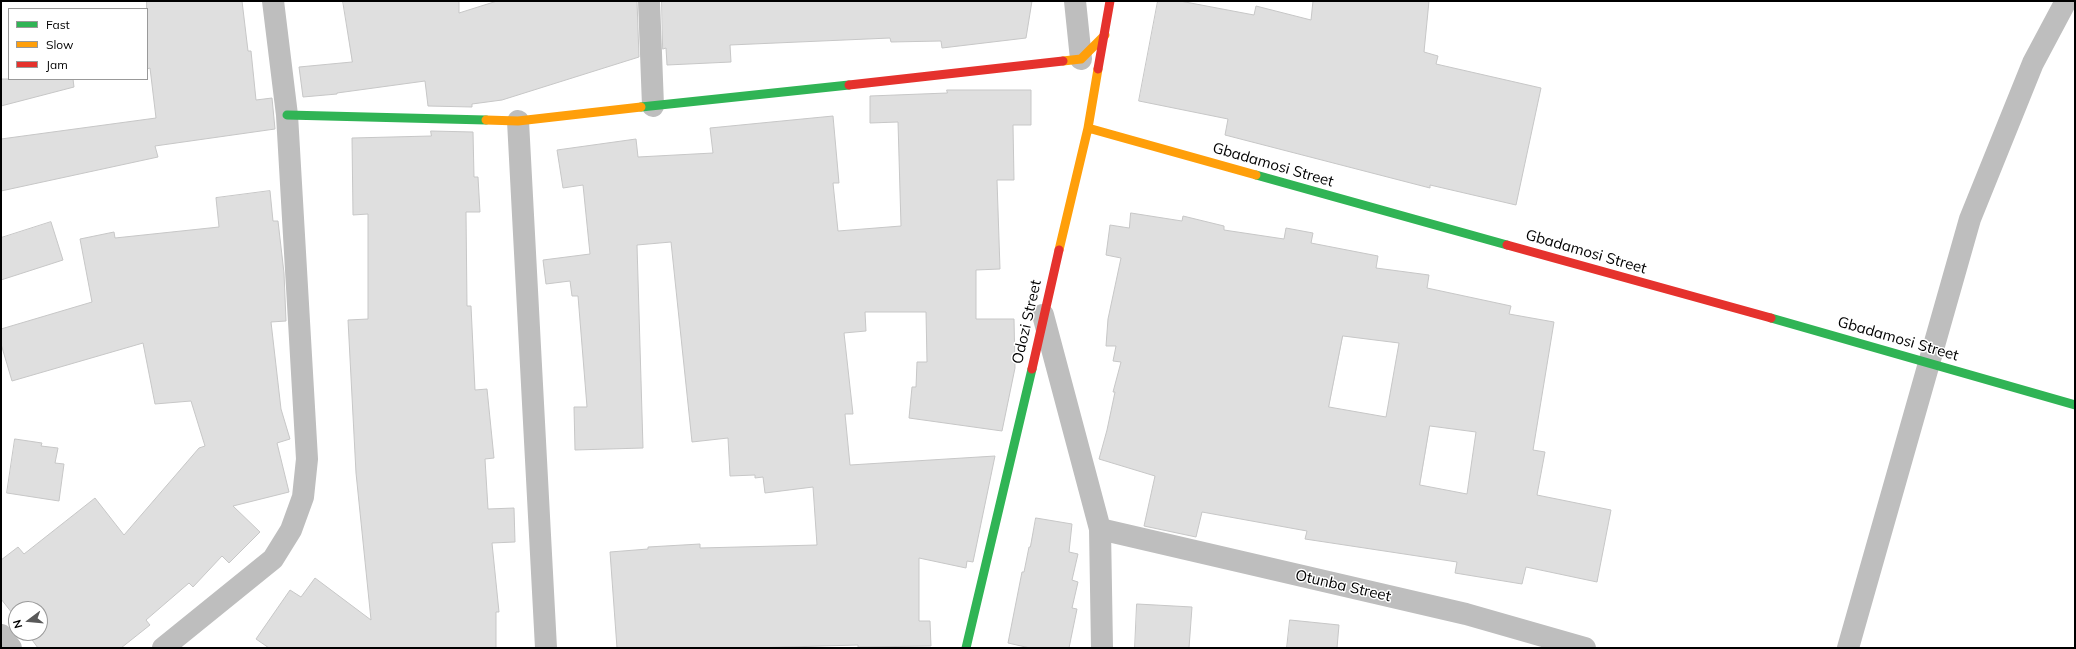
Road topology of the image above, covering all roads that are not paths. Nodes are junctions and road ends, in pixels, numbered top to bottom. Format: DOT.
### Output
graph roads {
  1 [pos="273,1"];
  2 [pos="649,1"];
  3 [pos="1075,1"];
  4 [pos="1110,1"];
  5 [pos="2066,1"];
  6 [pos="1104,34"];
  7 [pos="1081,59"];
  8 [pos="653,106"];
  9 [pos="287,115"];
  10 [pos="518,121"];
  11 [pos="1088,128"];
  12 [pos="1043,315"];
  13 [pos="1929,362"];
  14 [pos="2075,405"];
  15 [pos="1100,529"];
  16 [pos="1,635"];
  17 [pos="11,648"];
  18 [pos="163,648"];
  19 [pos="546,648"];
  20 [pos="966,648"];
  21 [pos="1102,648"];
  22 [pos="1585,648"];
  23 [pos="1848,648"];
  1 -- 9 [label="street"];
  2 -- 8 [label="street"];
  3 -- 7 [label="street"];
  4 -- 6 [label="street, Odozi Street"];
  5 -- 13 [label="street"];
  6 -- 7 [label="street"];
  6 -- 11 [label="street, Odozi Street"];
  7 -- 8 [label="street"];
  8 -- 10 [label="street"];
  9 -- 10 [label="street"];
  9 -- 18 [label="street"];
  10 -- 19 [label="street"];
  11 -- 12 [label="street, Odozi Street"];
  11 -- 13 [label="street, Gbadamosi Street"];
  12 -- 15 [label="street"];
  12 -- 20 [label="street, Odozi Street"];
  13 -- 14 [label="street, Gbadamosi Street"];
  13 -- 23 [label="street"];
  15 -- 21 [label="street"];
  15 -- 22 [label="street, Otunba Street"];
  16 -- 17 [label="street"];
}
